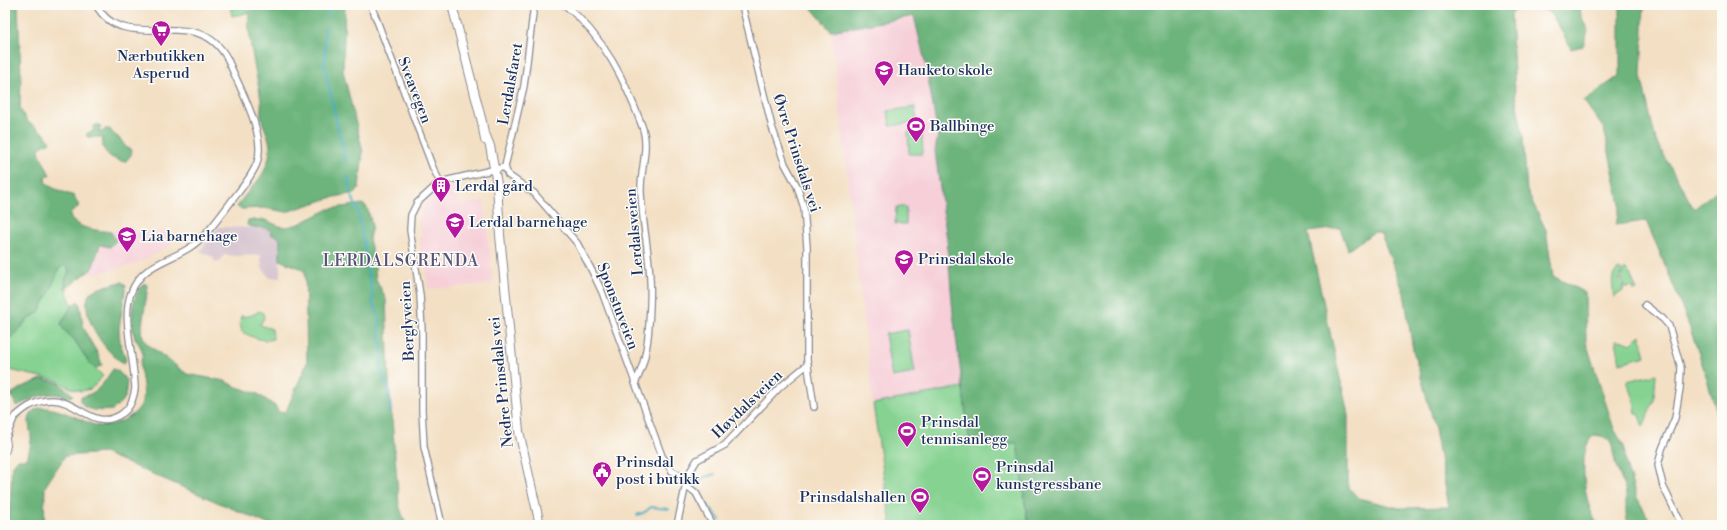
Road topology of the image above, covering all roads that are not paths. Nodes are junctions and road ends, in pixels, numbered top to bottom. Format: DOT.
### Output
graph roads {
  1 [pos="96,5"];
  2 [pos="371,5"];
  3 [pos="452,5"];
  4 [pos="534,5"];
  5 [pos="565,5"];
  6 [pos="742,5"];
  7 [pos="505,166"];
  8 [pos="492,169"];
  9 [pos="440,182"];
  10 [pos="1645,305"];
  11 [pos="808,364"];
  12 [pos="635,382"];
  13 [pos="814,407"];
  14 [pos="15,418"];
  15 [pos="5,426"];
  16 [pos="5,440"];
  17 [pos="5,450"];
  18 [pos="688,479"];
  19 [pos="687,486"];
  20 [pos="442,525"];
  21 [pos="540,525"];
  22 [pos="677,525"];
  23 [pos="713,525"];
  24 [pos="1682,525"];
  1 -- 14 [label="street"];
  2 -- 9 [label="street, Sveavegen"];
  3 -- 8 [label="main road, Nedre Prinsdals vei"];
  4 -- 7 [label="street, Lerdalsfaret"];
  5 -- 12 [label="street, Lerdalsveien"];
  6 -- 11 [label="street, Øvre Prinsdals vei"];
  7 -- 8 [label="street"];
  7 -- 12 [label="street, Sponstuveien"];
  8 -- 9 [label="street, Berglyveien"];
  8 -- 21 [label="main road, Nedre Prinsdals vei"];
  9 -- 20 [label="street, Berglyveien"];
  10 -- 24 [label="street"];
  11 -- 13 [label="street, Øvre Prinsdals vei"];
  11 -- 18 [label="street, Høydalsveien"];
  12 -- 18 [label="street, Sponstuveien"];
  14 -- 15 [label="street"];
  14 -- 16 [label="street"];
  16 -- 17 [label="main road"];
  18 -- 19 [label="street, Høydalsveien"];
  19 -- 22 [label="street, Høydalsveien"];
  19 -- 23 [label="street"];
}
